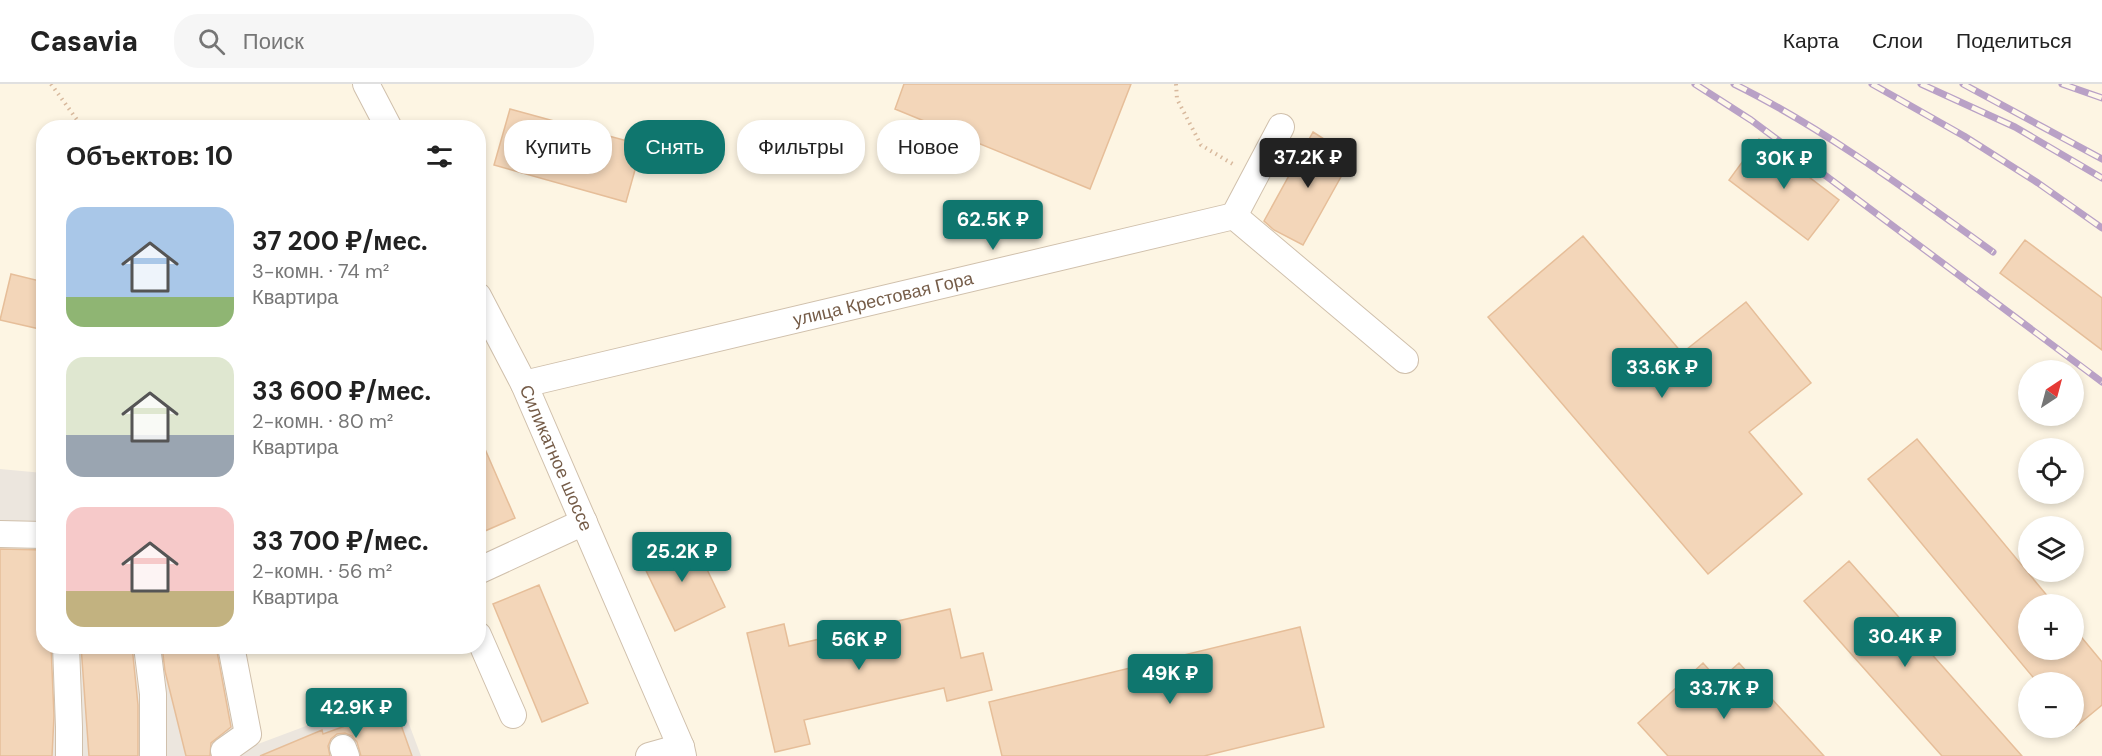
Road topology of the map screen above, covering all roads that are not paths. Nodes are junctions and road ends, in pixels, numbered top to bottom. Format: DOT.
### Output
graph roads {
  1 [pos="366,84"];
  2 [pos="385,120"];
  3 [pos="1281,127"];
  4 [pos="1234,216"];
  5 [pos="486,312"];
  6 [pos="1405,360"];
  7 [pos="525,384"];
  8 [pos="584,522"];
  9 [pos="0,534"];
  10 [pos="36,535"];
  11 [pos="486,567"];
  12 [pos="486,653"];
  13 [pos="66,654"];
  14 [pos="148,654"];
  15 [pos="233,654"];
  16 [pos="513,715"];
  17 [pos="682,752"];
  18 [pos="69,756"];
  19 [pos="153,756"];
  20 [pos="226,756"];
  21 [pos="649,756"];
  1 -- 2 [label="street"];
  3 -- 4 [label="street"];
  4 -- 6 [label="street"];
  4 -- 7 [label="street, улица Крестовая Гора"];
  5 -- 7 [label="street, Силикатное шоссе"];
  7 -- 8 [label="street, Силикатное шоссе"];
  8 -- 11 [label="street"];
  8 -- 17 [label="street, Силикатное шоссе"];
  9 -- 10 [label="street"];
  12 -- 16 [label="street"];
  13 -- 18 [label="street"];
  14 -- 19 [label="street"];
  15 -- 20 [label="street"];
  17 -- 21 [label="street"];
}
